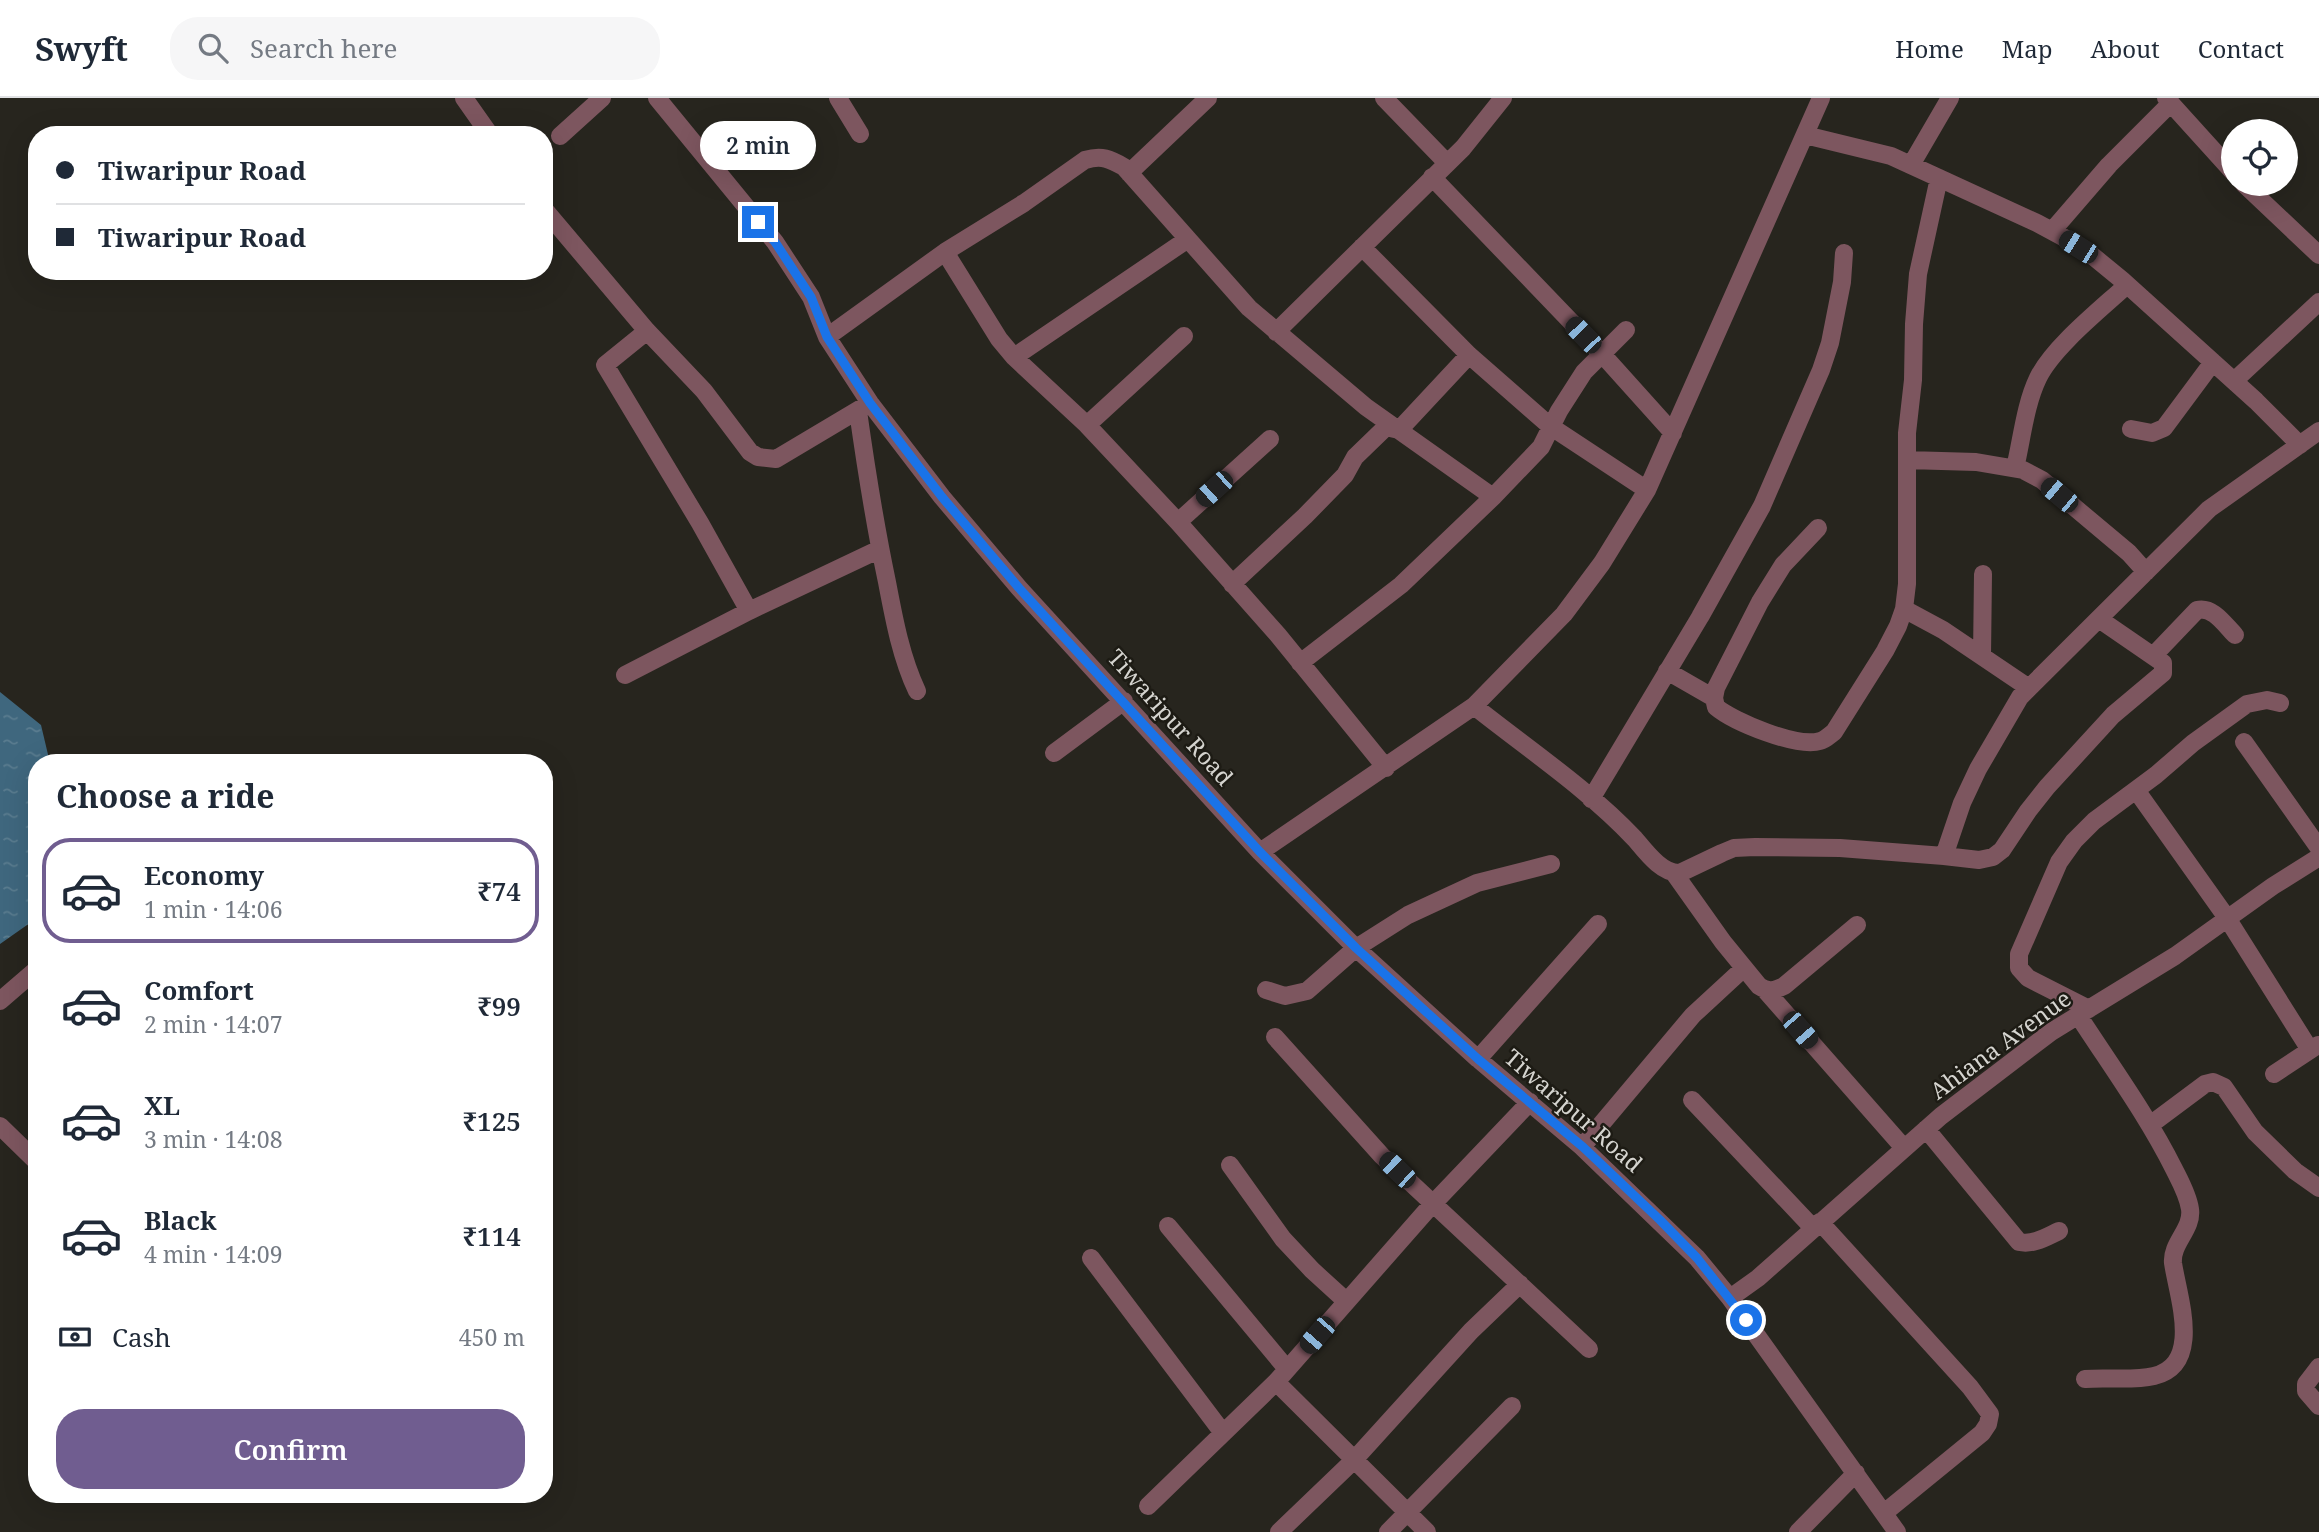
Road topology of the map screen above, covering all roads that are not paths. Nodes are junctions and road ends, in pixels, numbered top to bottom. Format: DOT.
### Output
graph roads {
  1 [pos="464,98"];
  2 [pos="603,98"];
  3 [pos="838,98"];
  4 [pos="1208,98"];
  5 [pos="1384,98"];
  6 [pos="1503,98"];
  7 [pos="1821,98"];
  8 [pos="1950,98"];
  9 [pos="661,99"];
  10 [pos="2169,101"];
  11 [pos="484,126"];
  12 [pos="860,134"];
  13 [pos="1805,135"];
  14 [pos="559,136"];
  15 [pos="2221,159"];
  16 [pos="1447,163"];
  17 [pos="1911,165"];
  18 [pos="1129,173"];
  19 [pos="1432,177"];
  20 [pos="1939,178"];
  21 [pos="2257,196"];
  22 [pos="553,220"];
  23 [pos="2052,231"];
  24 [pos="1188,239"];
  25 [pos="1362,247"];
  26 [pos="945,252"];
  27 [pos="1844,253"];
  28 [pos="2319,255"];
  29 [pos="2127,285"];
  30 [pos="2319,302"];
  31 [pos="1626,330"];
  32 [pos="647,331"];
  33 [pos="1276,332"];
  34 [pos="1184,336"];
  35 [pos="827,337"];
  36 [pos="1602,354"];
  37 [pos="1469,355"];
  38 [pos="1014,357"];
  39 [pos="2213,362"];
  40 [pos="2234,381"];
  41 [pos="864,407"];
  42 [pos="1087,425"];
  43 [pos="1550,426"];
  44 [pos="2131,429"];
  45 [pos="1399,430"];
  46 [pos="2319,431"];
  47 [pos="1673,433"];
  48 [pos="1270,439"];
  49 [pos="2300,445"];
  50 [pos="1907,460"];
  51 [pos="2015,468"];
  52 [pos="1647,490"];
  53 [pos="1493,497"];
  54 [pos="1178,523"];
  55 [pos="1818,528"];
  56 [pos="880,549"];
  57 [pos="2146,572"];
  58 [pos="1983,574"];
  59 [pos="1232,584"];
  60 [pos="1904,609"];
  61 [pos="749,611"];
  62 [pos="2099,619"];
  63 [pos="2235,635"];
  64 [pos="1982,656"];
  65 [pos="2153,656"];
  66 [pos="1300,663"];
  67 [pos="1667,671"];
  68 [pos="625,675"];
  69 [pos="2029,688"];
  70 [pos="917,691"];
  71 [pos="1714,698"];
  72 [pos="1124,702"];
  73 [pos="2280,703"];
  74 [pos="1474,706"];
  75 [pos="2244,742"];
  76 [pos="1054,753"];
  77 [pos="1386,768"];
  78 [pos="2136,790"];
  79 [pos="1591,799"];
  80 [pos="2319,848"];
  81 [pos="1260,852"];
  82 [pos="1944,856"];
  83 [pos="2319,857"];
  84 [pos="1551,864"];
  85 [pos="1674,873"];
  86 [pos="2227,918"];
  87 [pos="1598,924"];
  88 [pos="1857,925"];
  89 [pos="1356,948"];
  90 [pos="1744,968"];
  91 [pos="28,977"];
  92 [pos="1266,990"];
  93 [pos="1766,990"];
  94 [pos="0,1000"];
  95 [pos="2084,1012"];
  96 [pos="1275,1037"];
  97 [pos="2314,1048"];
  98 [pos="1478,1059"];
  99 [pos="2274,1074"];
  100 [pos="1692,1100"];
  101 [pos="1530,1102"];
  102 [pos="2150,1125"];
  103 [pos="0,1126"];
  104 [pos="1926,1129"];
  105 [pos="1583,1147"];
  106 [pos="1903,1148"];
  107 [pos="28,1153"];
  108 [pos="1230,1166"];
  109 [pos="2319,1188"];
  110 [pos="1434,1203"];
  111 [pos="1817,1225"];
  112 [pos="1168,1226"];
  113 [pos="2059,1231"];
  114 [pos="1091,1258"];
  115 [pos="1520,1284"];
  116 [pos="1730,1298"];
  117 [pos="1346,1301"];
  118 [pos="1589,1349"];
  119 [pos="2319,1367"];
  120 [pos="1281,1375"];
  121 [pos="2085,1378"];
  122 [pos="1512,1406"];
  123 [pos="2319,1406"];
  124 [pos="1223,1433"];
  125 [pos="1353,1461"];
  126 [pos="1856,1473"];
  127 [pos="1148,1506"];
  128 [pos="1406,1513"];
  129 [pos="1884,1513"];
  130 [pos="1279,1532"];
  131 [pos="1388,1532"];
  132 [pos="1427,1532"];
  133 [pos="1798,1532"];
  134 [pos="1897,1532"];
  1 -- 11 [label="street"];
  2 -- 14 [label="street"];
  3 -- 12 [label="street"];
  4 -- 18 [label="street"];
  5 -- 16 [label="street"];
  6 -- 16 [label="street"];
  7 -- 13 [label="street"];
  8 -- 17 [label="street"];
  9 -- 35 [label="street, Tiwaripur Road"];
  10 -- 15 [label="street"];
  10 -- 23 [label="street"];
  13 -- 17 [label="street"];
  13 -- 47 [label="street"];
  16 -- 19 [label="street"];
  17 -- 20 [label="street"];
  18 -- 24 [label="street"];
  18 -- 26 [label="street"];
  19 -- 25 [label="street"];
  19 -- 36 [label="street"];
  20 -- 23 [label="street"];
  20 -- 50 [label="street"];
  21 -- 28 [label="street"];
  22 -- 32 [label="street"];
  23 -- 29 [label="street"];
  24 -- 33 [label="street"];
  24 -- 38 [label="street"];
  25 -- 33 [label="street"];
  25 -- 37 [label="street"];
  26 -- 35 [label="street"];
  26 -- 38 [label="street"];
  27 -- 67 [label="street"];
  29 -- 39 [label="street"];
  29 -- 51 [label="street"];
  30 -- 40 [label="street"];
  31 -- 36 [label="street"];
  32 -- 41 [label="street"];
  32 -- 61 [label="street"];
  33 -- 45 [label="street"];
  34 -- 42 [label="street"];
  35 -- 41 [label="street, Tiwaripur Road"];
  36 -- 43 [label="street"];
  36 -- 47 [label="street"];
  37 -- 43 [label="street"];
  37 -- 45 [label="street"];
  38 -- 42 [label="street"];
  39 -- 40 [label="street"];
  39 -- 44 [label="street"];
  40 -- 49 [label="street"];
  41 -- 56 [label="street"];
  41 -- 72 [label="street, Tiwaripur Road"];
  42 -- 54 [label="street"];
  43 -- 52 [label="street"];
  43 -- 53 [label="street"];
  45 -- 53 [label="street"];
  45 -- 59 [label="street"];
  46 -- 49 [label="street"];
  47 -- 52 [label="street"];
  48 -- 54 [label="street"];
  49 -- 57 [label="street"];
  50 -- 51 [label="street"];
  50 -- 60 [label="street"];
  51 -- 57 [label="street"];
  52 -- 74 [label="street"];
  53 -- 66 [label="street"];
  54 -- 59 [label="street"];
  55 -- 71 [label="street"];
  56 -- 61 [label="street"];
  56 -- 70 [label="street"];
  57 -- 62 [label="street"];
  58 -- 64 [label="street"];
  59 -- 66 [label="street"];
  60 -- 64 [label="street"];
  60 -- 71 [label="street"];
  61 -- 68 [label="street"];
  62 -- 65 [label="street"];
  62 -- 69 [label="street"];
  63 -- 65 [label="street"];
  64 -- 69 [label="street"];
  65 -- 82 [label="street"];
  66 -- 77 [label="street"];
  67 -- 71 [label="street"];
  67 -- 79 [label="street"];
  69 -- 82 [label="street"];
  72 -- 76 [label="street"];
  72 -- 81 [label="street, Tiwaripur Road"];
  73 -- 78 [label="street"];
  74 -- 77 [label="street"];
  74 -- 79 [label="street"];
  75 -- 80 [label="street"];
  77 -- 81 [label="street"];
  78 -- 86 [label="street"];
  78 -- 95 [label="street"];
  79 -- 85 [label="street"];
  81 -- 89 [label="street, Tiwaripur Road"];
  82 -- 85 [label="street"];
  83 -- 86 [label="street, Ahiana Avenue"];
  84 -- 89 [label="street"];
  85 -- 90 [label="street"];
  86 -- 95 [label="street, Ahiana Avenue"];
  86 -- 97 [label="street"];
  87 -- 98 [label="street"];
  88 -- 93 [label="street"];
  89 -- 92 [label="street"];
  89 -- 98 [label="street, Tiwaripur Road"];
  90 -- 93 [label="street"];
  90 -- 105 [label="street"];
  91 -- 94 [label="street"];
  93 -- 106 [label="street"];
  95 -- 102 [label="street"];
  95 -- 104 [label="street, Ahiana Avenue"];
  96 -- 110 [label="street"];
  97 -- 99 [label="street"];
  98 -- 101 [label="street, Tiwaripur Road"];
  100 -- 111 [label="street"];
  101 -- 105 [label="street, Tiwaripur Road"];
  101 -- 110 [label="street"];
  102 -- 109 [label="street"];
  102 -- 121 [label="street"];
  103 -- 107 [label="street"];
  104 -- 106 [label="street, Ahiana Avenue"];
  104 -- 113 [label="street"];
  105 -- 116 [label="street, Tiwaripur Road"];
  106 -- 111 [label="street, Ahiana Avenue"];
  108 -- 117 [label="street"];
  110 -- 115 [label="street"];
  110 -- 117 [label="street"];
  111 -- 116 [label="street, Ahiana Avenue"];
  111 -- 129 [label="street"];
  112 -- 120 [label="street"];
  114 -- 124 [label="street"];
  115 -- 118 [label="street"];
  115 -- 125 [label="street"];
  116 -- 126 [label="street, Tiwaripur Road"];
  117 -- 120 [label="street"];
  119 -- 123 [label="street"];
  120 -- 124 [label="street"];
  120 -- 125 [label="street"];
  122 -- 128 [label="street"];
  124 -- 127 [label="street"];
  125 -- 128 [label="street"];
  125 -- 130 [label="street"];
  126 -- 129 [label="street, Tiwaripur Road"];
  126 -- 133 [label="street"];
  128 -- 131 [label="street"];
  128 -- 132 [label="street"];
  129 -- 134 [label="street, Tiwaripur Road"];
}
